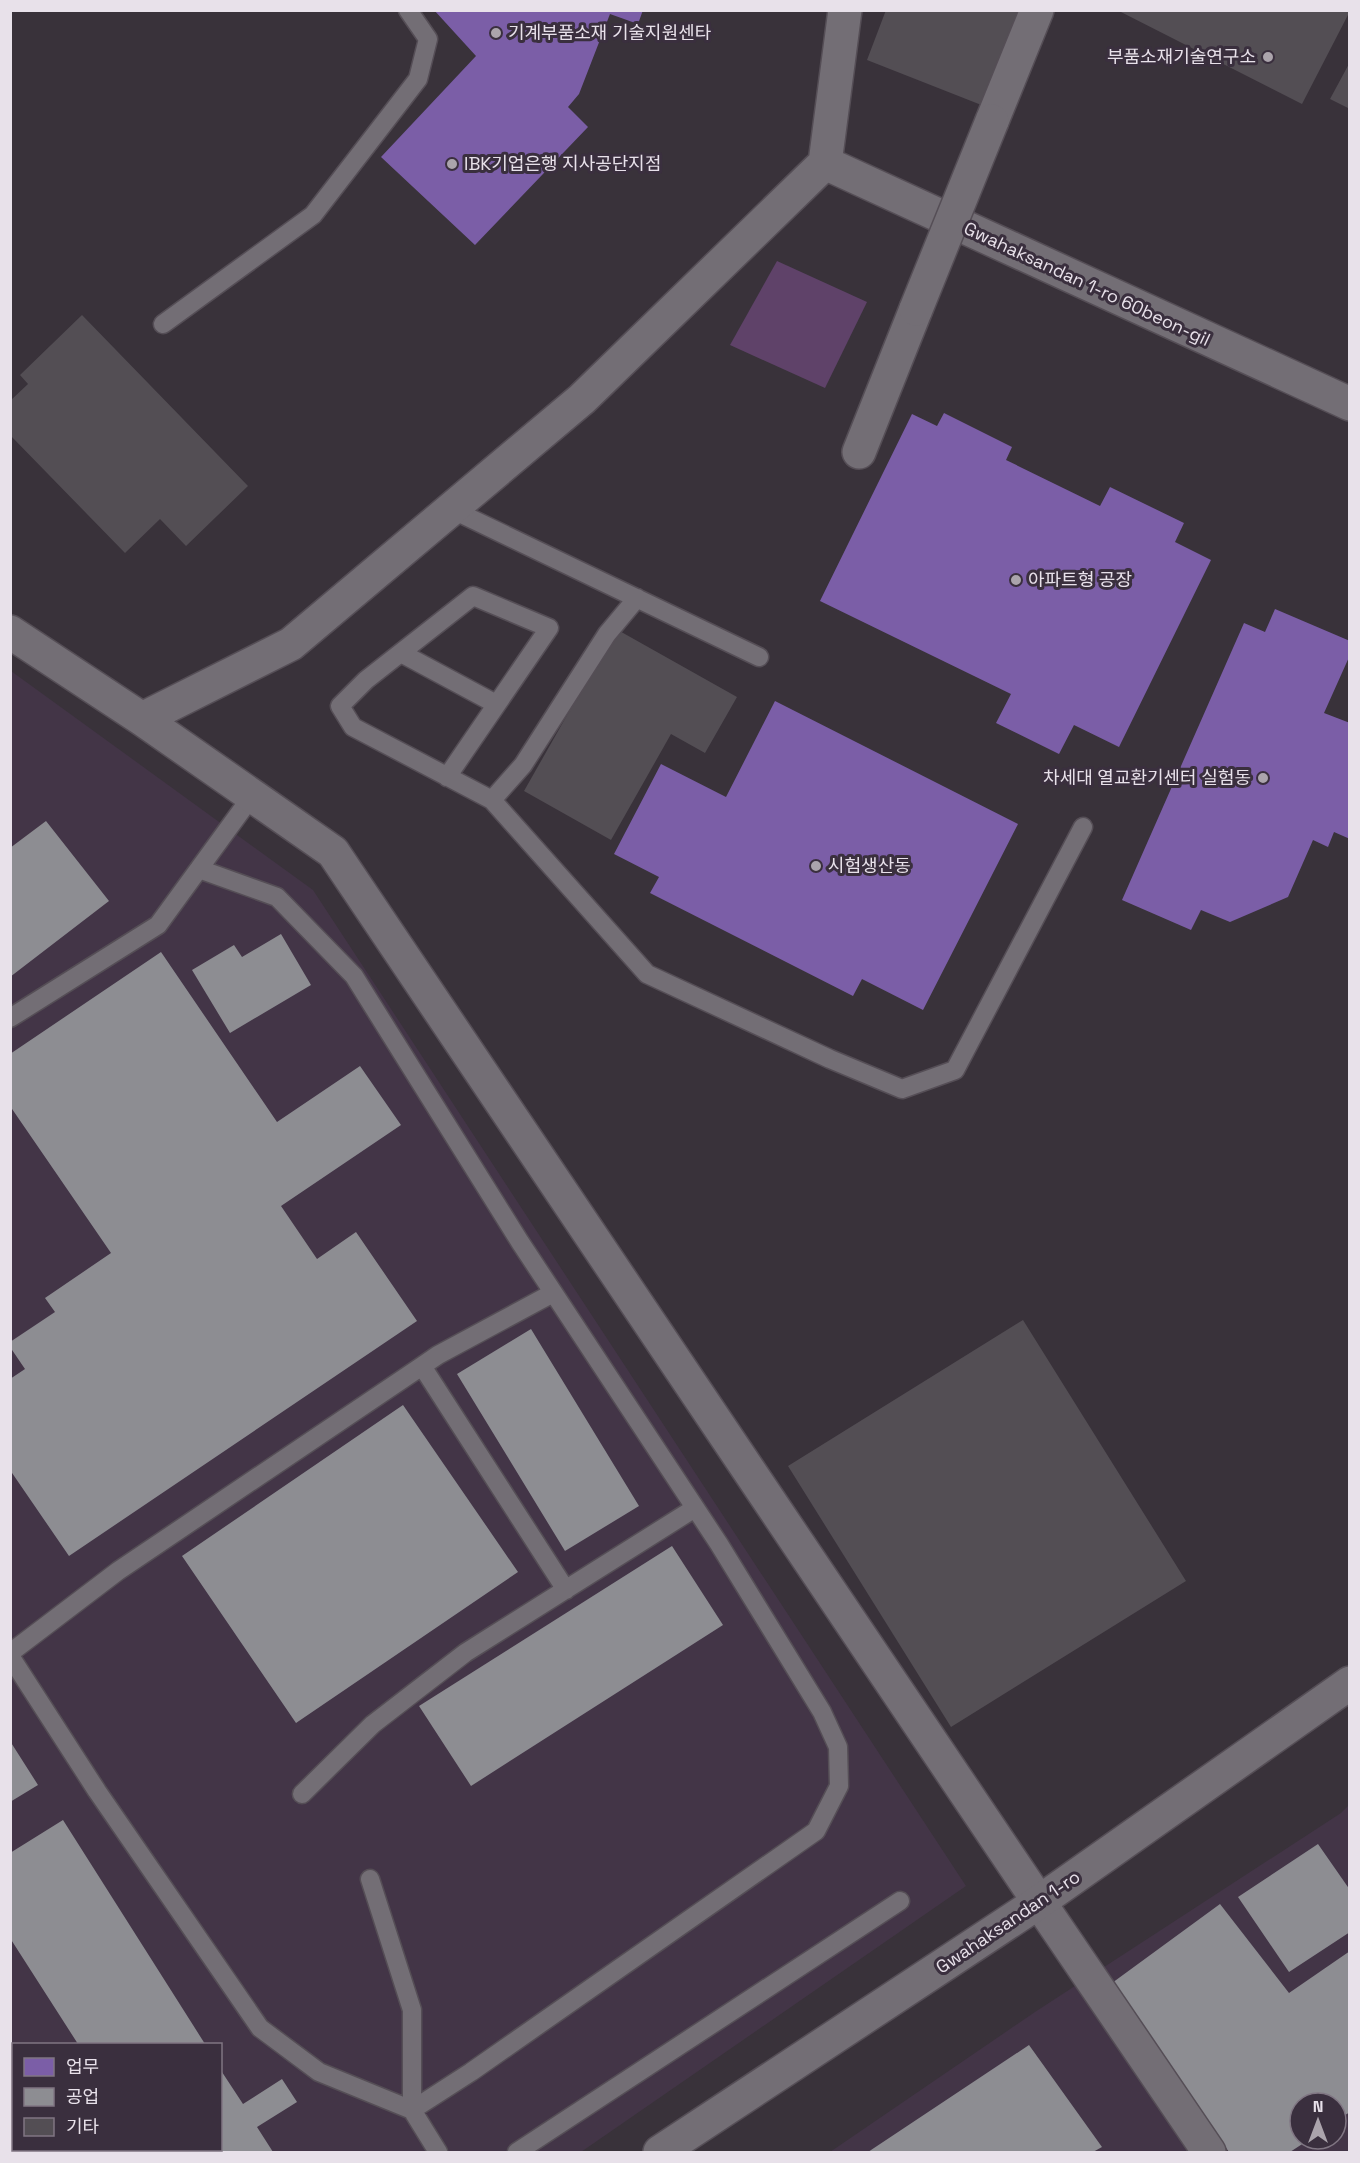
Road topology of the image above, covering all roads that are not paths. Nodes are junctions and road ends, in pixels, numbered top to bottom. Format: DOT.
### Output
graph roads {
  1 [pos="408,10"];
  2 [pos="845,10"];
  3 [pos="1037,10"];
  4 [pos="825,163"];
  5 [pos="163,324"];
  6 [pos="1350,404"];
  7 [pos="859,452"];
  8 [pos="451,509"];
  9 [pos="637,598"];
  10 [pos="10,632"];
  11 [pos="401,653"];
  12 [pos="759,657"];
  13 [pos="496,704"];
  14 [pos="142,719"];
  15 [pos="447,777"];
  16 [pos="252,796"];
  17 [pos="492,800"];
  18 [pos="1083,826"];
  19 [pos="199,869"];
  20 [pos="10,1018"];
  21 [pos="554,1293"];
  22 [pos="422,1366"];
  23 [pos="695,1508"];
  24 [pos="566,1590"];
  25 [pos="10,1655"];
  26 [pos="1350,1683"];
  27 [pos="302,1794"];
  28 [pos="370,1879"];
  29 [pos="900,1901"];
  30 [pos="1039,1902"];
  31 [pos="412,2110"];
  32 [pos="438,2152"];
  33 [pos="518,2152"];
  34 [pos="660,2152"];
  35 [pos="1209,2152"];
  1 -- 5 [label="lane"];
  2 -- 4 [label="street"];
  3 -- 7 [label="street, bridge"];
  4 -- 6 [label="street, Gwahaksandan 1-ro 60beon-gil"];
  4 -- 8 [label="street"];
  8 -- 9 [label="lane"];
  8 -- 14 [label="street"];
  9 -- 12 [label="lane"];
  9 -- 17 [label="lane"];
  10 -- 14 [label="street"];
  11 -- 13 [label="lane"];
  11 -- 13 [label="lane"];
  11 -- 15 [label="lane"];
  13 -- 15 [label="lane"];
  14 -- 16 [label="street"];
  15 -- 17 [label="lane"];
  16 -- 19 [label="lane"];
  16 -- 30 [label="street"];
  17 -- 18 [label="lane"];
  19 -- 20 [label="lane"];
  19 -- 21 [label="lane"];
  21 -- 22 [label="lane"];
  21 -- 23 [label="lane"];
  22 -- 24 [label="lane"];
  22 -- 25 [label="lane"];
  23 -- 24 [label="lane"];
  23 -- 31 [label="lane"];
  24 -- 27 [label="lane"];
  25 -- 31 [label="lane"];
  26 -- 30 [label="street, Gwahaksandan 1-ro"];
  28 -- 31 [label="lane"];
  29 -- 33 [label="lane"];
  30 -- 34 [label="street, Gwahaksandan 1-ro"];
  30 -- 35 [label="street"];
  31 -- 32 [label="lane"];
}
